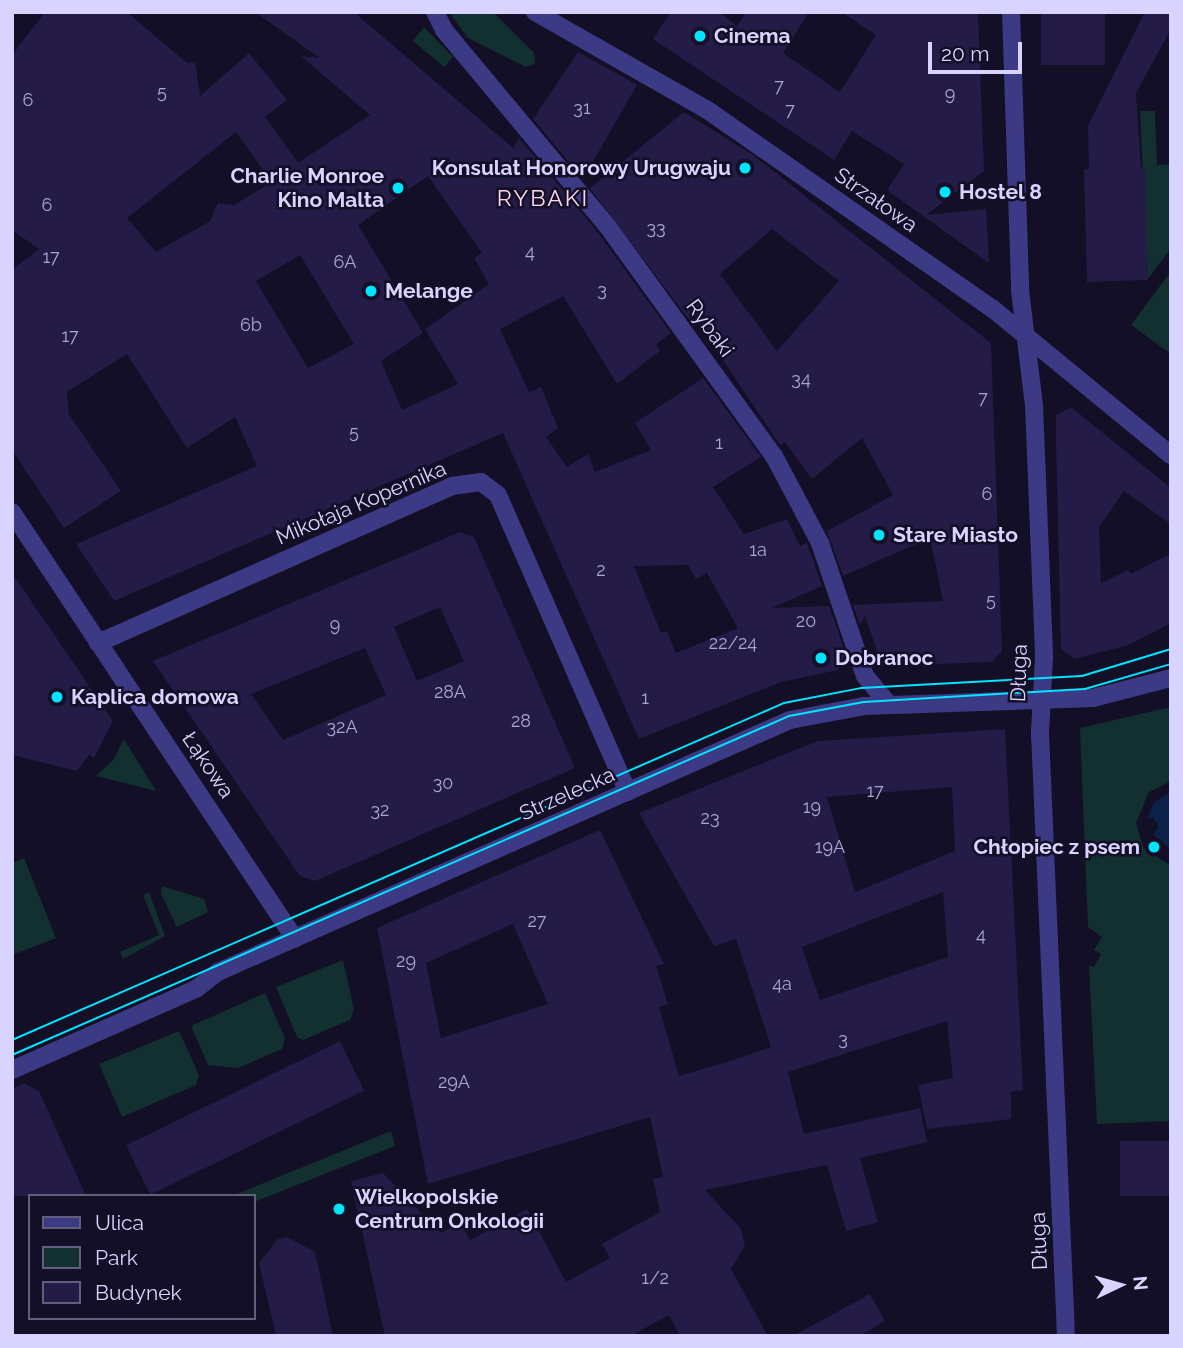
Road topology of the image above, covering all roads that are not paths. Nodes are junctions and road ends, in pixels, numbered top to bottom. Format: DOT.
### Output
graph roads {
  1 [pos="435,12"];
  2 [pos="536,12"];
  3 [pos="1011,12"];
  4 [pos="1026,340"];
  5 [pos="1171,455"];
  6 [pos="12,512"];
  7 [pos="97,643"];
  8 [pos="1171,678"];
  9 [pos="1042,699"];
  10 [pos="888,705"];
  11 [pos="628,792"];
  12 [pos="295,939"];
  13 [pos="12,1070"];
  14 [pos="1066,1336"];
  1 -- 10 [label="street, Rybaki"];
  2 -- 4 [label="street, Strzałowa"];
  3 -- 4 [label="street, Długa"];
  4 -- 5 [label="street, Strzałowa"];
  4 -- 9 [label="street, Długa"];
  6 -- 7 [label="street, Łąkowa"];
  7 -- 11 [label="street, Mikołaja Kopernika"];
  7 -- 12 [label="street, Łąkowa"];
  8 -- 9 [label="street, Strzelecka"];
  9 -- 10 [label="street, Strzelecka"];
  9 -- 14 [label="street, Długa"];
  10 -- 11 [label="street, Strzelecka"];
  11 -- 12 [label="street, Strzelecka"];
  12 -- 13 [label="street, Strzelecka"];
}
